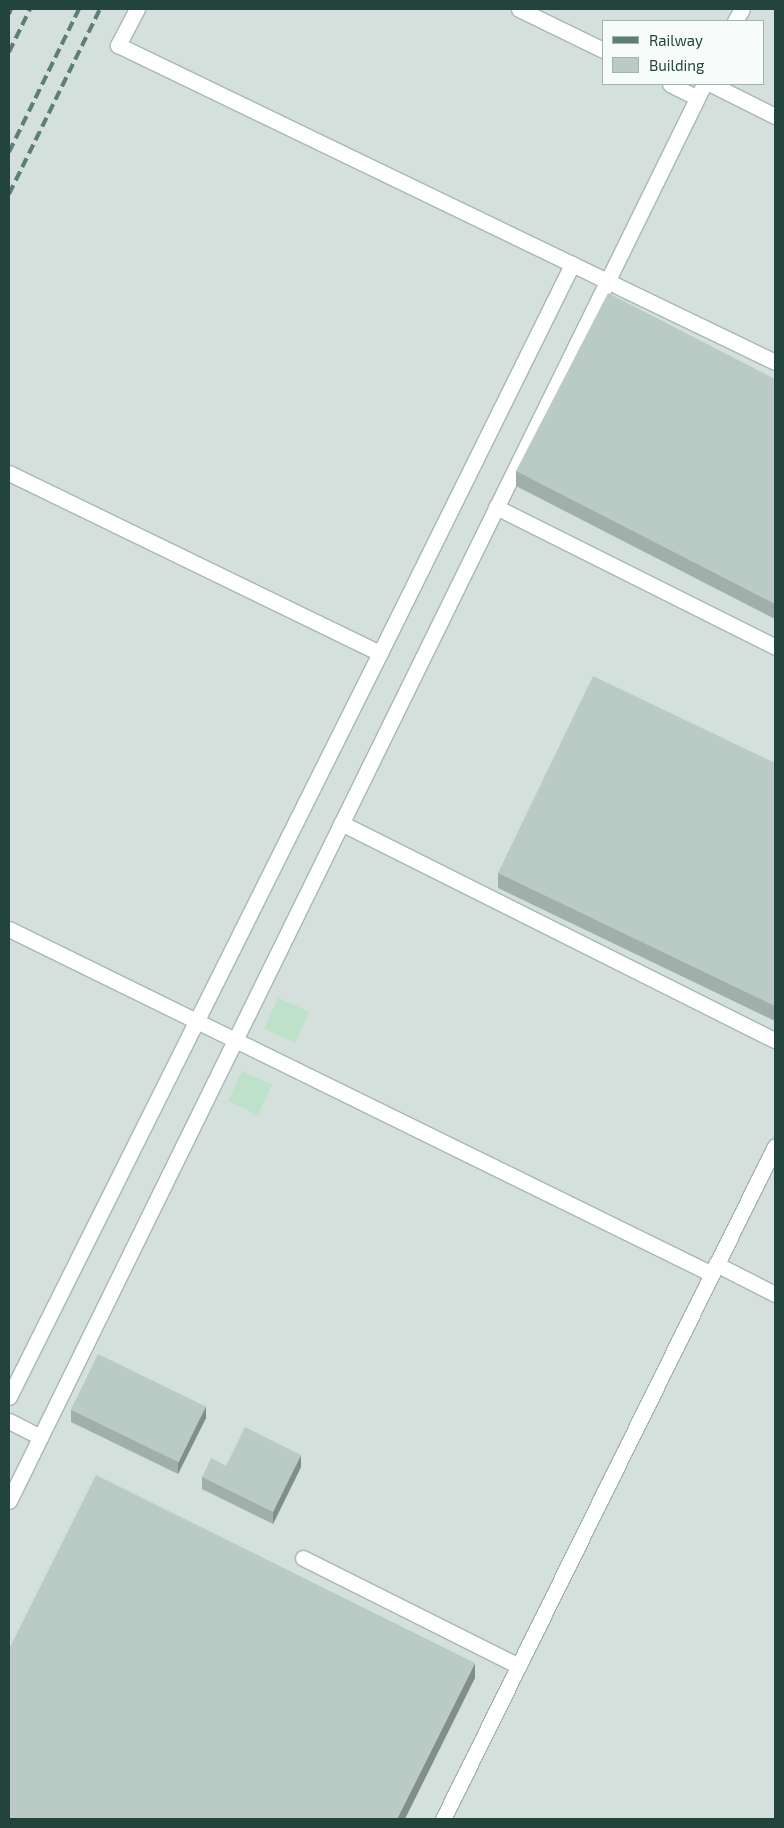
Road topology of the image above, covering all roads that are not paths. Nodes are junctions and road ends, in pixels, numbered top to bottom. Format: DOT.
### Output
graph roads {
  1 [pos="137,9"];
  2 [pos="520,9"];
  3 [pos="742,9"];
  4 [pos="736,20"];
  5 [pos="602,50"];
  6 [pos="675,85"];
  7 [pos="713,85"];
  8 [pos="700,90"];
  9 [pos="775,116"];
  10 [pos="572,264"];
  11 [pos="606,280"];
  12 [pos="775,362"];
  13 [pos="9,473"];
  14 [pos="496,506"];
  15 [pos="775,647"];
  16 [pos="380,653"];
  17 [pos="341,823"];
  18 [pos="9,929"];
  19 [pos="197,1020"];
  20 [pos="235,1038"];
  21 [pos="775,1040"];
  22 [pos="775,1146"];
  23 [pos="714,1269"];
  24 [pos="775,1294"];
  25 [pos="9,1397"];
  26 [pos="9,1420"];
  27 [pos="40,1437"];
  28 [pos="9,1502"];
  29 [pos="303,1558"];
  30 [pos="519,1666"];
  31 [pos="443,1819"];
  1 -- 10 [label="lane"];
  2 -- 5 [label="lane"];
  3 -- 4 [label="lane"];
  6 -- 8 [label="lane"];
  7 -- 9 [label="lane"];
  8 -- 11 [label="lane"];
  10 -- 11 [label="lane"];
  10 -- 16 [label="lane"];
  11 -- 12 [label="lane"];
  11 -- 14 [label="lane"];
  13 -- 16 [label="lane"];
  14 -- 15 [label="lane"];
  14 -- 17 [label="lane"];
  16 -- 19 [label="lane"];
  17 -- 20 [label="lane"];
  17 -- 21 [label="lane"];
  18 -- 19 [label="lane"];
  19 -- 20 [label="lane"];
  19 -- 25 [label="lane"];
  20 -- 23 [label="lane"];
  20 -- 27 [label="lane"];
  22 -- 23 [label="lane"];
  23 -- 24 [label="lane"];
  23 -- 30 [label="lane"];
  26 -- 27 [label="lane"];
  27 -- 28 [label="lane"];
  29 -- 30 [label="lane"];
  30 -- 31 [label="lane"];
}
